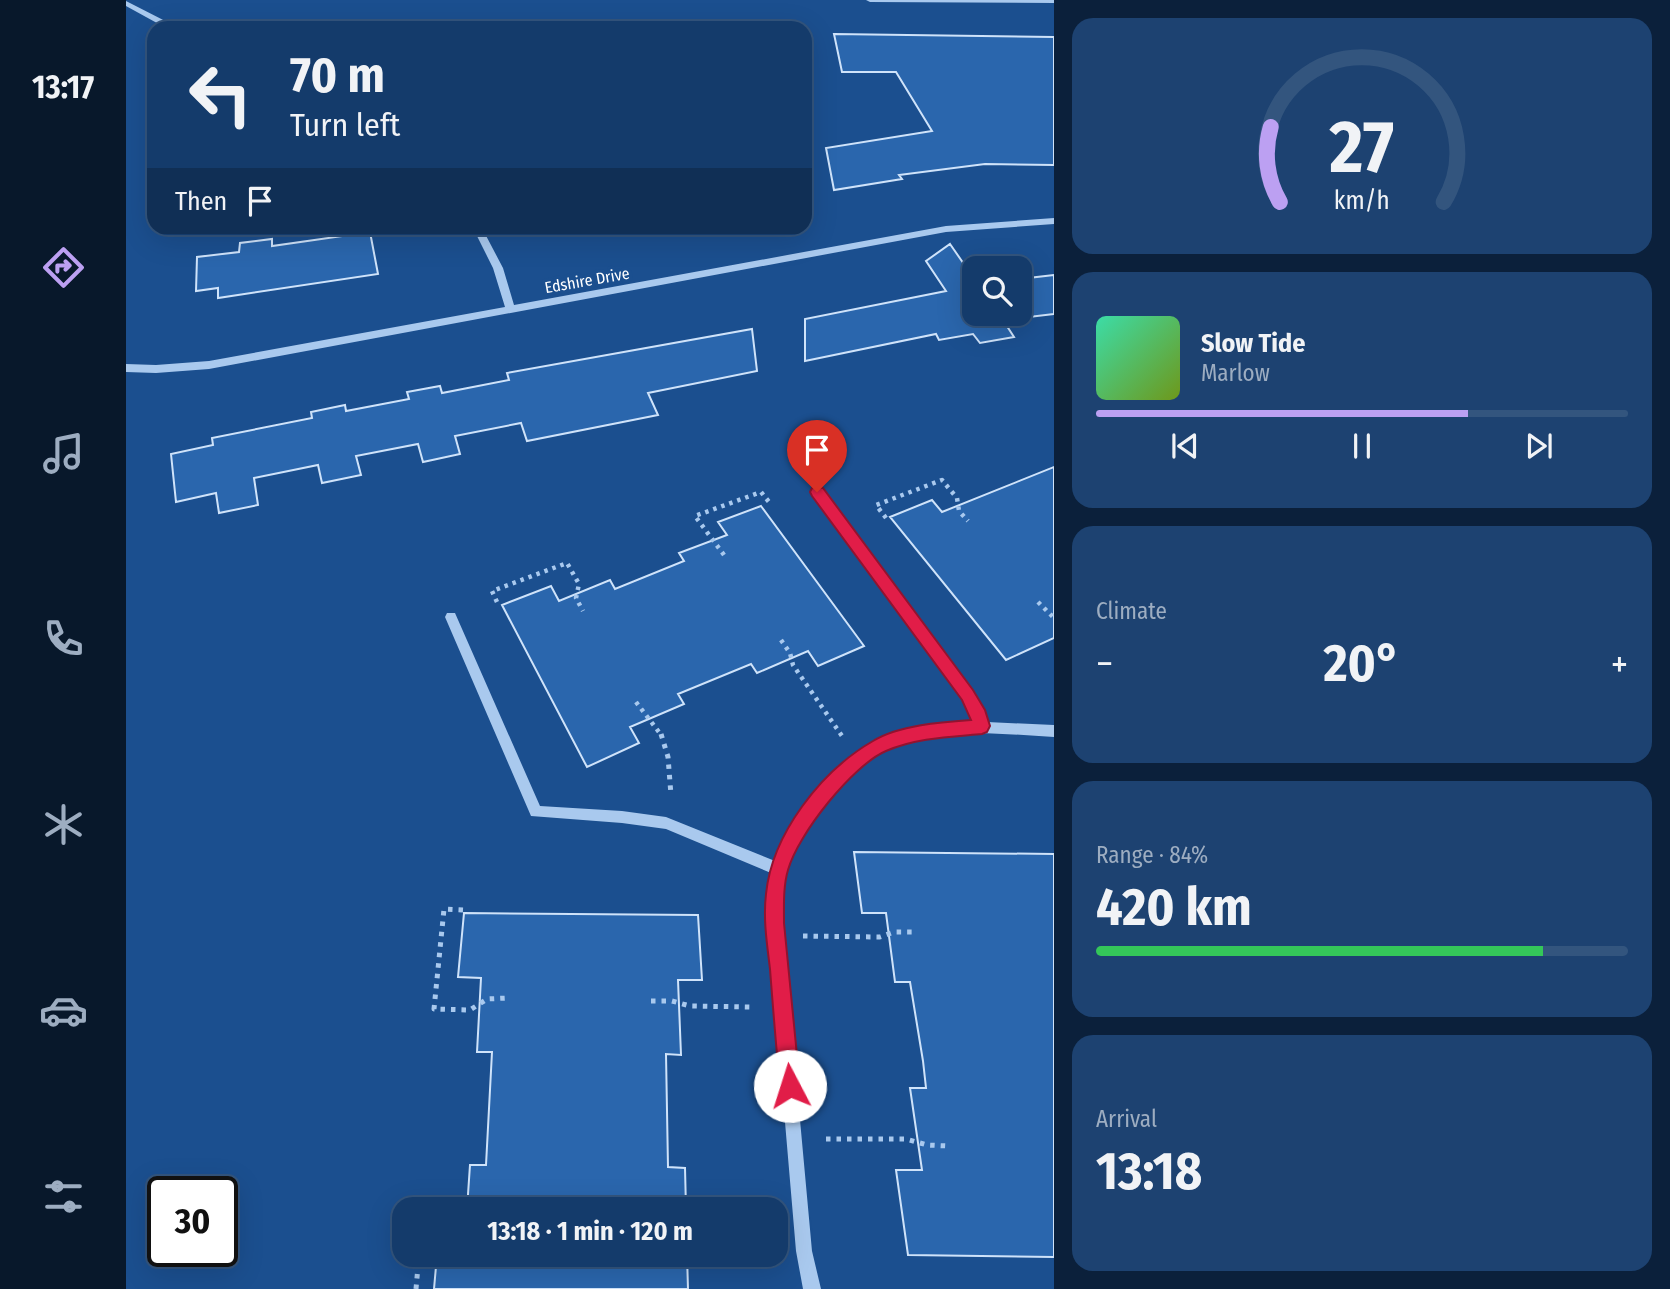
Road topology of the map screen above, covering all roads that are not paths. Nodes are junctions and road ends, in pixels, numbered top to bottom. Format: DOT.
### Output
graph roads {
  1 [pos="870,0"];
  2 [pos="1054,2"];
  3 [pos="126,3"];
  4 [pos="159,21"];
  5 [pos="1054,221"];
  6 [pos="481,235"];
  7 [pos="511,310"];
  8 [pos="126,368"];
  9 [pos="817,492"];
  10 [pos="451,617"];
  11 [pos="982,726"];
  12 [pos="1053,733"];
  13 [pos="779,869"];
  14 [pos="812,1289"];
  1 -- 2 [label="street"];
  3 -- 4 [label="street"];
  5 -- 7 [label="street, Edshire Drive"];
  6 -- 7 [label="street"];
  7 -- 8 [label="street, Edshire Drive"];
  9 -- 11 [label="street"];
  10 -- 13 [label="street"];
  11 -- 12 [label="street"];
  11 -- 13 [label="street"];
  13 -- 14 [label="street"];
}
